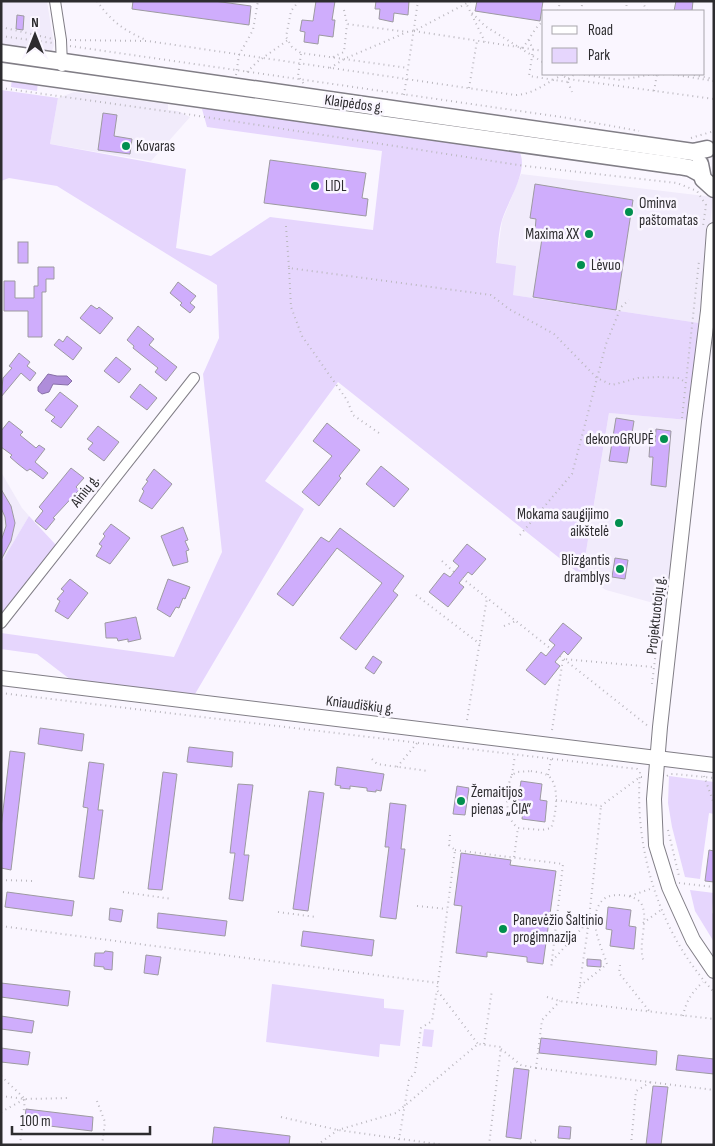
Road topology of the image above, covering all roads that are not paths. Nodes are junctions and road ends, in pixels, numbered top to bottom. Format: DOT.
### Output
graph roads {
  1 [pos="54,1"];
  2 [pos="1,53"];
  3 [pos="62,62"];
  4 [pos="1,72"];
  5 [pos="62,80"];
  6 [pos="209,83"];
  7 [pos="207,100"];
  8 [pos="710,147"];
  9 [pos="701,174"];
  10 [pos="714,189"];
  11 [pos="714,230"];
  12 [pos="714,250"];
  13 [pos="194,378"];
  14 [pos="1,623"];
  15 [pos="1,678"];
  16 [pos="656,758"];
  17 [pos="714,765"];
  18 [pos="714,971"];
  1 -- 3 [label="street"];
  2 -- 3 [label="highway, Klaipėdos g."];
  3 -- 5 [label="street"];
  3 -- 6 [label="highway, Klaipėdos g."];
  4 -- 5 [label="highway, Klaipėdos g."];
  5 -- 7 [label="highway, Klaipėdos g."];
  6 -- 7 [label="highway"];
  6 -- 8 [label="highway, Klaipėdos g."];
  7 -- 9 [label="highway, Klaipėdos g."];
  8 -- 9 [label="highway, Klaipėdos g."];
  9 -- 10 [label="highway, Klaipėdos g."];
  11 -- 12 [label="main road, Projektuotojų g."];
  12 -- 16 [label="main road, Projektuotojų g."];
  13 -- 14 [label="street, Ainių g."];
  15 -- 16 [label="main road, Kniaudiškių g."];
  16 -- 17 [label="main road, Kniaudiškių g."];
  16 -- 18 [label="main road, Projektuotojų g."];
}
